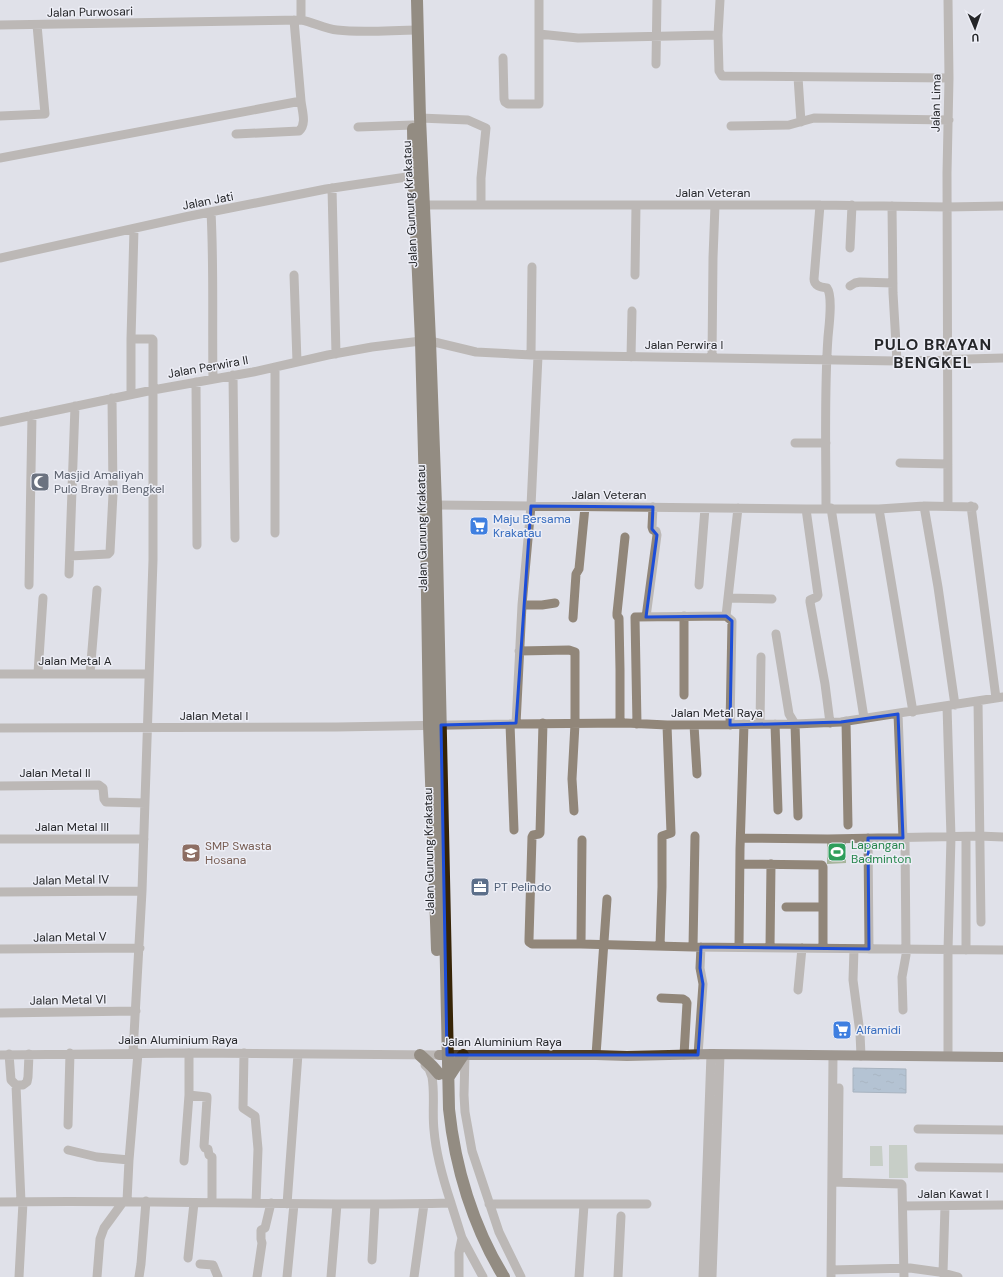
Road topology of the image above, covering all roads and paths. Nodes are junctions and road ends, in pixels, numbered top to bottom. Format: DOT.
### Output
graph roads {
  1 [pos="301,0"];
  2 [pos="410,0"];
  3 [pos="417,0"];
  4 [pos="539,0"];
  5 [pos="657,0"];
  6 [pos="720,0"];
  7 [pos="948,0"];
  8 [pos="298,20"];
  9 [pos="0,25"];
  10 [pos="37,25"];
  11 [pos="414,30"];
  12 [pos="539,34"];
  13 [pos="718,35"];
  14 [pos="657,36"];
  15 [pos="503,58"];
  16 [pos="656,64"];
  17 [pos="798,77"];
  18 [pos="949,78"];
  19 [pos="301,101"];
  20 [pos="0,116"];
  21 [pos="949,120"];
  22 [pos="416,122"];
  23 [pos="801,122"];
  24 [pos="731,126"];
  25 [pos="358,127"];
  26 [pos="236,134"];
  27 [pos="0,158"];
  28 [pos="418,175"];
  29 [pos="332,188"];
  30 [pos="481,204"];
  31 [pos="715,204"];
  32 [pos="424,205"];
  33 [pos="636,205"];
  34 [pos="820,205"];
  35 [pos="852,205"];
  36 [pos="892,206"];
  37 [pos="1003,206"];
  38 [pos="947,207"];
  39 [pos="211,212"];
  40 [pos="134,229"];
  41 [pos="850,248"];
  42 [pos="0,258"];
  43 [pos="532,267"];
  44 [pos="294,275"];
  45 [pos="635,275"];
  46 [pos="893,283"];
  47 [pos="850,286"];
  48 [pos="632,311"];
  49 [pos="131,340"];
  50 [pos="426,341"];
  51 [pos="336,354"];
  52 [pos="534,356"];
  53 [pos="631,357"];
  54 [pos="712,358"];
  55 [pos="1003,358"];
  56 [pos="826,359"];
  57 [pos="948,360"];
  58 [pos="897,361"];
  59 [pos="297,362"];
  60 [pos="276,367"];
  61 [pos="233,375"];
  62 [pos="213,379"];
  63 [pos="196,382"];
  64 [pos="153,390"];
  65 [pos="131,394"];
  66 [pos="112,398"];
  67 [pos="75,406"];
  68 [pos="32,415"];
  69 [pos="0,422"];
  70 [pos="795,443"];
  71 [pos="826,443"];
  72 [pos="900,463"];
  73 [pos="948,464"];
  74 [pos="436,505"];
  75 [pos="531,506"];
  76 [pos="924,506"];
  77 [pos="948,506"];
  78 [pos="585,507"];
  79 [pos="653,507"];
  80 [pos="705,508"];
  81 [pos="738,508"];
  82 [pos="828,508"];
  83 [pos="806,509"];
  84 [pos="879,509"];
  85 [pos="275,533"];
  86 [pos="624,537"];
  87 [pos="235,538"];
  88 [pos="197,545"];
  89 [pos="70,556"];
  90 [pos="69,574"];
  91 [pos="29,585"];
  92 [pos="699,585"];
  93 [pos="97,590"];
  94 [pos="43,598"];
  95 [pos="728,598"];
  96 [pos="772,599"];
  97 [pos="555,603"];
  98 [pos="522,604"];
  99 [pos="684,616"];
  100 [pos="726,616"];
  101 [pos="646,617"];
  102 [pos="572,618"];
  103 [pos="776,634"];
  104 [pos="519,651"];
  105 [pos="761,657"];
  106 [pos="38,673"];
  107 [pos="0,674"];
  108 [pos="90,674"];
  109 [pos="149,674"];
  110 [pos="684,695"];
  111 [pos="1000,698"];
  112 [pos="978,701"];
  113 [pos="951,705"];
  114 [pos="913,712"];
  115 [pos="898,714"];
  116 [pos="864,718"];
  117 [pos="846,721"];
  118 [pos="830,722"];
  119 [pos="542,723"];
  120 [pos="620,723"];
  121 [pos="513,724"];
  122 [pos="575,724"];
  123 [pos="637,724"];
  124 [pos="744,724"];
  125 [pos="760,724"];
  126 [pos="775,724"];
  127 [pos="795,724"];
  128 [pos="435,725"];
  129 [pos="667,725"];
  130 [pos="694,725"];
  131 [pos="730,725"];
  132 [pos="0,728"];
  133 [pos="147,729"];
  134 [pos="697,774"];
  135 [pos="0,786"];
  136 [pos="145,803"];
  137 [pos="778,810"];
  138 [pos="574,811"];
  139 [pos="798,816"];
  140 [pos="848,825"];
  141 [pos="514,830"];
  142 [pos="694,836"];
  143 [pos="979,836"];
  144 [pos="951,837"];
  145 [pos="966,837"];
  146 [pos="1003,837"];
  147 [pos="741,838"];
  148 [pos="868,838"];
  149 [pos="904,838"];
  150 [pos="0,839"];
  151 [pos="144,839"];
  152 [pos="582,840"];
  153 [pos="740,864"];
  154 [pos="771,864"];
  155 [pos="142,891"];
  156 [pos="0,892"];
  157 [pos="607,899"];
  158 [pos="786,907"];
  159 [pos="823,907"];
  160 [pos="981,922"];
  161 [pos="581,944"];
  162 [pos="604,944"];
  163 [pos="660,946"];
  164 [pos="697,947"];
  165 [pos="739,947"];
  166 [pos="770,947"];
  167 [pos="140,948"];
  168 [pos="802,948"];
  169 [pos="824,948"];
  170 [pos="0,949"];
  171 [pos="854,949"];
  172 [pos="869,949"];
  173 [pos="905,949"];
  174 [pos="948,950"];
  175 [pos="966,950"];
  176 [pos="1003,950"];
  177 [pos="798,990"];
  178 [pos="661,998"];
  179 [pos="903,1010"];
  180 [pos="136,1011"];
  181 [pos="0,1013"];
  182 [pos="70,1053"];
  183 [pos="135,1053"];
  184 [pos="189,1053"];
  185 [pos="244,1053"];
  186 [pos="29,1054"];
  187 [pos="298,1054"];
  188 [pos="698,1054"];
  189 [pos="716,1054"];
  190 [pos="5,1055"];
  191 [pos="415,1055"];
  192 [pos="443,1055"];
  193 [pos="464,1055"];
  194 [pos="596,1055"];
  195 [pos="684,1055"];
  196 [pos="836,1056"];
  197 [pos="861,1056"];
  198 [pos="948,1056"];
  199 [pos="1003,1057"];
  200 [pos="444,1076"];
  201 [pos="16,1085"];
  202 [pos="189,1095"];
  203 [pos="68,1125"];
  204 [pos="918,1129"];
  205 [pos="1003,1130"];
  206 [pos="68,1150"];
  207 [pos="129,1160"];
  208 [pos="184,1161"];
  209 [pos="919,1167"];
  210 [pos="1003,1168"];
  211 [pos="835,1182"];
  212 [pos="125,1201"];
  213 [pos="0,1202"];
  214 [pos="22,1202"];
  215 [pos="146,1202"];
  216 [pos="212,1202"];
  217 [pos="194,1203"];
  218 [pos="256,1203"];
  219 [pos="271,1203"];
  220 [pos="451,1203"];
  221 [pos="291,1204"];
  222 [pos="337,1204"];
  223 [pos="376,1204"];
  224 [pos="424,1204"];
  225 [pos="489,1204"];
  226 [pos="647,1204"];
  227 [pos="584,1205"];
  228 [pos="1003,1205"];
  229 [pos="903,1206"];
  230 [pos="945,1206"];
  231 [pos="621,1216"];
  232 [pos="709,1224"];
  233 [pos="462,1238"];
  234 [pos="188,1258"];
  235 [pos="372,1260"];
  236 [pos="200,1264"];
  237 [pos="904,1272"];
  238 [pos="834,1273"];
  239 [pos="943,1273"];
  240 [pos="19,1277"];
  241 [pos="97,1277"];
  242 [pos="139,1277"];
  243 [pos="218,1277"];
  244 [pos="258,1277"];
  245 [pos="287,1277"];
  246 [pos="331,1277"];
  247 [pos="414,1277"];
  248 [pos="459,1277"];
  249 [pos="483,1277"];
  250 [pos="494,1277"];
  251 [pos="504,1277"];
  252 [pos="521,1277"];
  253 [pos="579,1277"];
  254 [pos="618,1277"];
  255 [pos="703,1277"];
  256 [pos="712,1277"];
  257 [pos="958,1277"];
  1 -- 8 [label="street"];
  2 -- 11 [label="highway, Jalan Gunung Krakatau"];
  3 -- 11 [label="highway, Jalan Gunung Krakatau"];
  4 -- 12 [label="street"];
  5 -- 14 [label="street"];
  6 -- 13 [label="street"];
  7 -- 18 [label="street, Jalan Lima"];
  8 -- 10 [label="street, Jalan Purwosari"];
  8 -- 11 [label="street, Jalan Purwosari"];
  8 -- 19 [label="street"];
  9 -- 10 [label="street, Jalan Purwosari"];
  10 -- 20 [label="street"];
  11 -- 22 [label="highway, Jalan Gunung Krakatau"];
  12 -- 14 [label="street"];
  12 -- 15 [label="street"];
  13 -- 14 [label="street"];
  13 -- 17 [label="street"];
  14 -- 16 [label="street"];
  17 -- 18 [label="street"];
  17 -- 23 [label="street"];
  18 -- 21 [label="street, Jalan Lima"];
  19 -- 26 [label="street"];
  19 -- 27 [label="street"];
  21 -- 23 [label="street"];
  21 -- 38 [label="street, Jalan Lima"];
  22 -- 25 [label="street"];
  22 -- 28 [label="highway, Jalan Gunung Krakatau"];
  22 -- 30 [label="street"];
  23 -- 24 [label="street"];
  28 -- 29 [label="street, Jalan Jati"];
  28 -- 32 [label="highway, Jalan Gunung Krakatau"];
  28 -- 50 [label="highway, Jalan Gunung Krakatau"];
  29 -- 39 [label="street, Jalan Jati"];
  29 -- 51 [label="street"];
  30 -- 32 [label="street, Jalan Veteran"];
  30 -- 33 [label="street, Jalan Veteran"];
  31 -- 33 [label="street, Jalan Veteran"];
  31 -- 34 [label="street, Jalan Veteran"];
  31 -- 54 [label="street"];
  32 -- 50 [label="highway, Jalan Gunung Krakatau"];
  33 -- 45 [label="street"];
  34 -- 35 [label="street, Jalan Veteran"];
  34 -- 56 [label="street"];
  35 -- 36 [label="street, Jalan Veteran"];
  35 -- 41 [label="street"];
  36 -- 38 [label="street, Jalan Veteran"];
  36 -- 46 [label="street"];
  37 -- 38 [label="street, Jalan Veteran"];
  38 -- 57 [label="street, Jalan Lima"];
  39 -- 40 [label="street, Jalan Jati"];
  39 -- 62 [label="street"];
  40 -- 42 [label="street, Jalan Jati"];
  40 -- 49 [label="street"];
  43 -- 52 [label="street"];
  44 -- 59 [label="street"];
  46 -- 47 [label="street"];
  46 -- 58 [label="street"];
  48 -- 53 [label="street"];
  49 -- 64 [label="street"];
  49 -- 65 [label="street"];
  50 -- 51 [label="street, Jalan Perwira II"];
  50 -- 52 [label="street, Jalan Perwira I"];
  50 -- 74 [label="highway, Jalan Gunung Krakatau"];
  50 -- 128 [label="highway, Jalan Gunung Krakatau"];
  51 -- 59 [label="street, Jalan Perwira II"];
  52 -- 53 [label="street, Jalan Perwira I"];
  52 -- 75 [label="street"];
  53 -- 54 [label="street, Jalan Perwira I"];
  54 -- 56 [label="street, Jalan Perwira I"];
  55 -- 57 [label="street, Jalan Perwira I"];
  56 -- 58 [label="street, Jalan Perwira I"];
  56 -- 71 [label="street"];
  57 -- 58 [label="street, Jalan Perwira I"];
  57 -- 73 [label="street, Jalan Lima"];
  59 -- 60 [label="street, Jalan Perwira II"];
  60 -- 61 [label="street, Jalan Perwira II"];
  60 -- 85 [label="street"];
  61 -- 62 [label="street, Jalan Perwira II"];
  61 -- 87 [label="street"];
  62 -- 63 [label="street, Jalan Perwira II"];
  63 -- 64 [label="street, Jalan Perwira II"];
  63 -- 88 [label="street"];
  64 -- 65 [label="street, Jalan Perwira II"];
  64 -- 109 [label="street"];
  65 -- 66 [label="street, Jalan Perwira II"];
  66 -- 67 [label="street, Jalan Perwira II"];
  66 -- 89 [label="street"];
  67 -- 68 [label="street, Jalan Perwira II"];
  67 -- 89 [label="street"];
  68 -- 69 [label="street, Jalan Perwira II"];
  68 -- 91 [label="street"];
  70 -- 71 [label="street"];
  71 -- 82 [label="street"];
  72 -- 73 [label="street"];
  73 -- 77 [label="street, Jalan Lima"];
  74 -- 75 [label="street, Jalan Veteran"];
  74 -- 128 [label="highway, Jalan Gunung Krakatau"];
  75 -- 78 [label="street, Jalan Veteran"];
  75 -- 98 [label="street"];
  76 -- 77 [label="street, Jalan Veteran"];
  76 -- 84 [label="street, Jalan Veteran"];
  76 -- 113 [label="street"];
  77 -- 111 [label="street, Jalan Veteran"];
  78 -- 79 [label="street, Jalan Veteran"];
  78 -- 102 [label="street"];
  79 -- 80 [label="street, Jalan Veteran"];
  79 -- 101 [label="street"];
  80 -- 81 [label="street, Jalan Veteran"];
  80 -- 92 [label="street"];
  81 -- 83 [label="street, Jalan Veteran"];
  81 -- 95 [label="street"];
  82 -- 83 [label="street, Jalan Veteran"];
  82 -- 84 [label="street, Jalan Veteran"];
  82 -- 116 [label="street"];
  83 -- 118 [label="street"];
  84 -- 114 [label="street"];
  86 -- 120 [label="street"];
  89 -- 90 [label="street"];
  93 -- 108 [label="street"];
  94 -- 106 [label="street"];
  95 -- 96 [label="street"];
  95 -- 100 [label="street"];
  97 -- 98 [label="street"];
  98 -- 104 [label="street"];
  99 -- 100 [label="street"];
  99 -- 101 [label="street"];
  99 -- 110 [label="street"];
  100 -- 131 [label="street"];
  101 -- 123 [label="street"];
  103 -- 127 [label="street"];
  104 -- 121 [label="street"];
  104 -- 122 [label="street"];
  105 -- 125 [label="street"];
  106 -- 107 [label="street, Jalan Metal A"];
  106 -- 108 [label="street, Jalan Metal A"];
  108 -- 109 [label="street, Jalan Metal A"];
  109 -- 133 [label="street"];
  111 -- 112 [label="street, Jalan Metal Raya"];
  112 -- 113 [label="street, Jalan Metal Raya"];
  112 -- 143 [label="street"];
  113 -- 114 [label="street, Jalan Metal Raya"];
  113 -- 144 [label="street"];
  114 -- 115 [label="street, Jalan Metal Raya"];
  115 -- 116 [label="street, Jalan Metal Raya"];
  115 -- 149 [label="street"];
  116 -- 117 [label="street, Jalan Metal Raya"];
  117 -- 118 [label="street, Jalan Metal Raya"];
  117 -- 140 [label="street"];
  118 -- 127 [label="street, Jalan Metal Raya"];
  119 -- 121 [label="street, Jalan Metal Raya"];
  119 -- 122 [label="street, Jalan Metal Raya"];
  119 -- 161 [label="street"];
  120 -- 122 [label="street, Jalan Metal Raya"];
  120 -- 123 [label="street, Jalan Metal Raya"];
  121 -- 128 [label="street, Jalan Metal Raya"];
  121 -- 141 [label="street"];
  122 -- 138 [label="street"];
  123 -- 129 [label="street, Jalan Metal Raya"];
  124 -- 125 [label="street, Jalan Metal Raya"];
  124 -- 131 [label="street, Jalan Metal Raya"];
  124 -- 147 [label="street"];
  125 -- 126 [label="street, Jalan Metal Raya"];
  126 -- 127 [label="street, Jalan Metal Raya"];
  126 -- 137 [label="street"];
  127 -- 139 [label="street"];
  128 -- 133 [label="street, Jalan Metal I"];
  128 -- 192 [label="highway, Jalan Gunung Krakatau"];
  129 -- 130 [label="street, Jalan Metal Raya"];
  129 -- 163 [label="street"];
  130 -- 131 [label="street, Jalan Metal Raya"];
  130 -- 134 [label="street"];
  132 -- 133 [label="street, Jalan Metal I"];
  133 -- 136 [label="street"];
  135 -- 136 [label="street, Jalan Metal II"];
  136 -- 151 [label="street"];
  142 -- 164 [label="street"];
  143 -- 145 [label="street"];
  143 -- 146 [label="street"];
  143 -- 160 [label="street"];
  144 -- 145 [label="street"];
  144 -- 149 [label="street"];
  144 -- 174 [label="street"];
  145 -- 175 [label="street"];
  147 -- 148 [label="street"];
  147 -- 153 [label="street"];
  148 -- 149 [label="street"];
  148 -- 172 [label="street"];
  149 -- 173 [label="street"];
  150 -- 151 [label="street, Jalan Metal III"];
  151 -- 155 [label="street"];
  152 -- 161 [label="street"];
  153 -- 154 [label="street"];
  153 -- 165 [label="street"];
  154 -- 159 [label="street"];
  154 -- 166 [label="street"];
  155 -- 156 [label="street, Jalan Metal IV"];
  155 -- 167 [label="street"];
  157 -- 162 [label="street"];
  158 -- 159 [label="street"];
  159 -- 169 [label="street"];
  161 -- 162 [label="street"];
  162 -- 163 [label="street"];
  162 -- 194 [label="street"];
  163 -- 164 [label="street"];
  164 -- 165 [label="street"];
  164 -- 188 [label="street"];
  165 -- 166 [label="street"];
  166 -- 168 [label="street"];
  167 -- 170 [label="street, Jalan Metal V"];
  167 -- 180 [label="street"];
  168 -- 169 [label="street"];
  168 -- 177 [label="street"];
  169 -- 171 [label="street"];
  171 -- 172 [label="street"];
  171 -- 197 [label="street"];
  172 -- 173 [label="street"];
  173 -- 174 [label="street"];
  173 -- 179 [label="street"];
  174 -- 175 [label="street"];
  174 -- 198 [label="street"];
  175 -- 176 [label="street"];
  178 -- 195 [label="street"];
  180 -- 181 [label="street, Jalan Metal VI"];
  180 -- 183 [label="street"];
  182 -- 183 [label="street, Jalan Aluminium Raya"];
  182 -- 186 [label="street, Jalan Aluminium Raya"];
  182 -- 203 [label="street"];
  183 -- 184 [label="street, Jalan Aluminium Raya"];
  183 -- 207 [label="street"];
  184 -- 185 [label="street, Jalan Aluminium Raya"];
  184 -- 202 [label="street"];
  185 -- 187 [label="street, Jalan Aluminium Raya"];
  185 -- 218 [label="street"];
  186 -- 190 [label="street, Jalan Aluminium Raya"];
  186 -- 201 [label="street"];
  187 -- 191 [label="street, Jalan Aluminium Raya"];
  187 -- 221 [label="street"];
  188 -- 189 [label="main road, Jalan Aluminium Raya"];
  188 -- 195 [label="main road, Jalan Aluminium Raya"];
  189 -- 196 [label="main road, Jalan Aluminium Raya"];
  189 -- 232 [label="street"];
  190 -- 201 [label="street"];
  191 -- 192 [label="street, Jalan Aluminium Raya"];
  191 -- 200 [label="highway"];
  191 -- 220 [label="street"];
  192 -- 193 [label="main road, Jalan Aluminium Raya"];
  192 -- 200 [label="highway, Jalan Gunung Krakatau"];
  193 -- 194 [label="main road, Jalan Aluminium Raya"];
  193 -- 200 [label="highway"];
  193 -- 225 [label="street"];
  194 -- 195 [label="main road, Jalan Aluminium Raya"];
  196 -- 197 [label="main road, Jalan Aluminium Raya"];
  196 -- 211 [label="street"];
  197 -- 198 [label="main road, Jalan Aluminium Raya"];
  198 -- 199 [label="main road, Jalan Aluminium Raya"];
  200 -- 250 [label="highway"];
  200 -- 251 [label="highway"];
  201 -- 214 [label="street"];
  202 -- 208 [label="street"];
  202 -- 216 [label="street"];
  204 -- 205 [label="street"];
  206 -- 207 [label="street"];
  207 -- 212 [label="street"];
  209 -- 210 [label="street"];
  211 -- 229 [label="street"];
  211 -- 238 [label="street"];
  212 -- 214 [label="street"];
  212 -- 215 [label="street"];
  212 -- 241 [label="street"];
  213 -- 214 [label="street"];
  214 -- 240 [label="street"];
  215 -- 217 [label="street"];
  215 -- 242 [label="street"];
  216 -- 217 [label="street"];
  216 -- 218 [label="street"];
  217 -- 234 [label="street"];
  218 -- 219 [label="street"];
  219 -- 221 [label="street"];
  219 -- 244 [label="street"];
  220 -- 224 [label="street"];
  220 -- 233 [label="street"];
  221 -- 222 [label="street"];
  221 -- 245 [label="street"];
  222 -- 223 [label="street"];
  222 -- 246 [label="street"];
  223 -- 224 [label="street"];
  223 -- 235 [label="street"];
  224 -- 247 [label="street"];
  225 -- 227 [label="street"];
  225 -- 252 [label="street"];
  226 -- 227 [label="street"];
  227 -- 253 [label="street"];
  228 -- 230 [label="street, Jalan Kawat I"];
  229 -- 230 [label="street, Jalan Kawat I"];
  229 -- 237 [label="street"];
  230 -- 239 [label="street"];
  231 -- 254 [label="street"];
  232 -- 255 [label="street"];
  232 -- 256 [label="street"];
  233 -- 248 [label="street"];
  233 -- 249 [label="street"];
  236 -- 243 [label="street"];
  237 -- 238 [label="street"];
  237 -- 239 [label="street"];
  239 -- 257 [label="street"];
}
